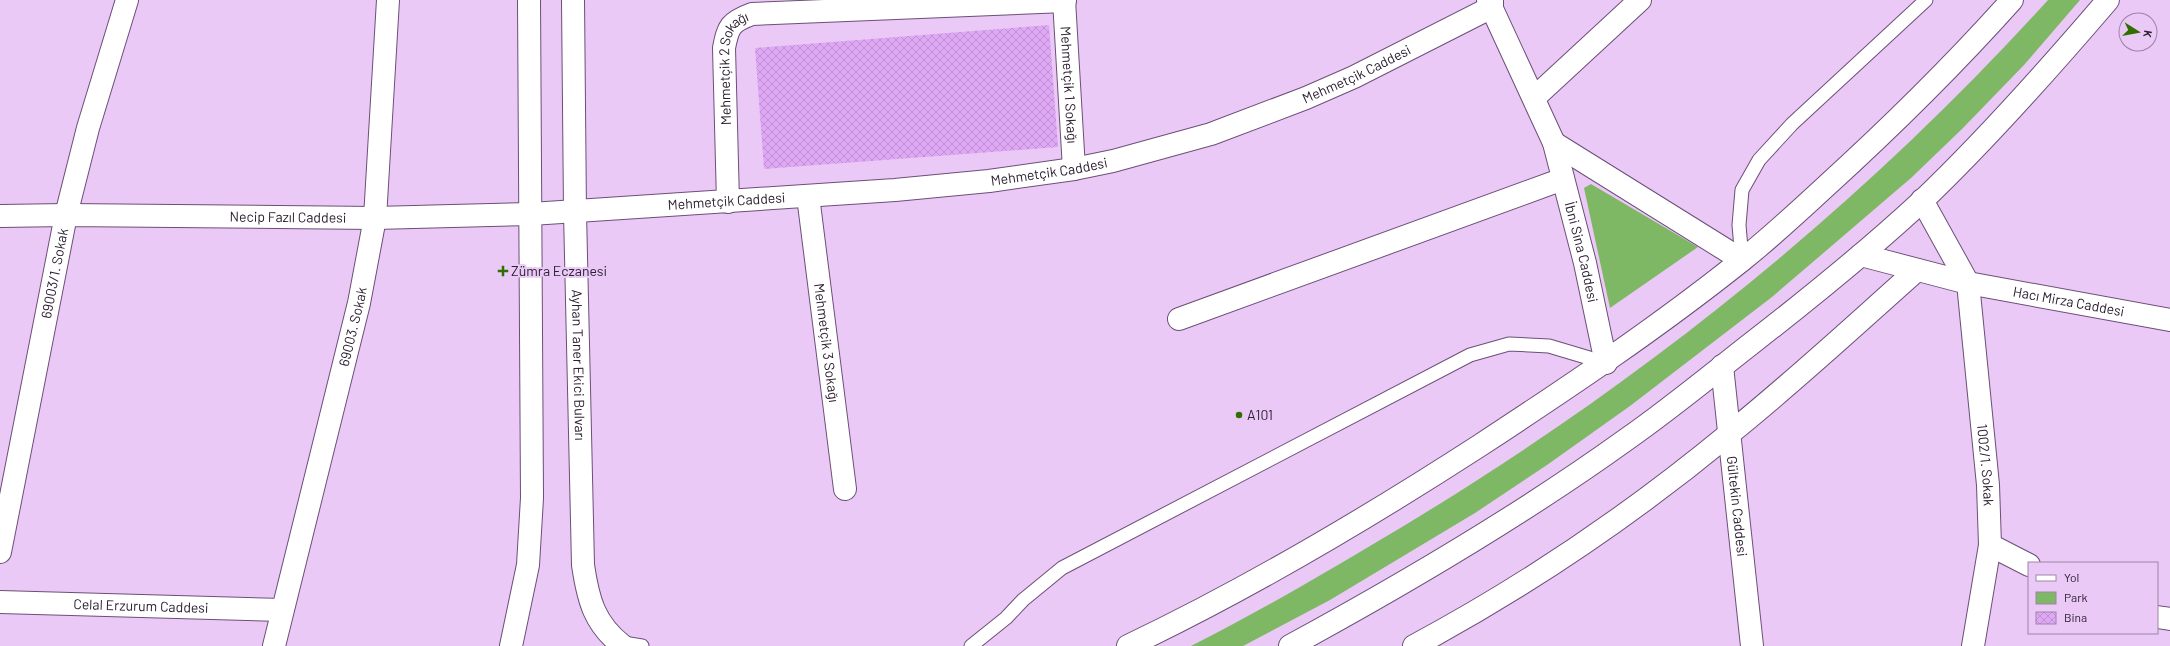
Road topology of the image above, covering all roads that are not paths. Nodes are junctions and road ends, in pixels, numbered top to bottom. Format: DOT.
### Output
graph roads {
  1 [pos="127,0"];
  2 [pos="388,0"];
  3 [pos="529,0"];
  4 [pos="573,0"];
  5 [pos="1640,0"];
  6 [pos="1926,0"];
  7 [pos="2012,0"];
  8 [pos="2108,0"];
  9 [pos="1064,1"];
  10 [pos="1491,2"];
  11 [pos="1534,98"];
  12 [pos="1554,143"];
  13 [pos="1074,169"];
  14 [pos="1563,179"];
  15 [pos="808,196"];
  16 [pos="1922,200"];
  17 [pos="728,202"];
  18 [pos="575,212"];
  19 [pos="531,214"];
  20 [pos="66,215"];
  21 [pos="0,216"];
  22 [pos="375,218"];
  23 [pos="1861,255"];
  24 [pos="1742,260"];
  25 [pos="1917,270"];
  26 [pos="1968,283"];
  27 [pos="1179,319"];
  28 [pos="2170,320"];
  29 [pos="1606,362"];
  30 [pos="1722,366"];
  31 [pos="1729,434"];
  32 [pos="845,489"];
  33 [pos="1990,545"];
  34 [pos="0,552"];
  35 [pos="2028,564"];
  36 [pos="0,602"];
  37 [pos="282,610"];
  38 [pos="2158,617"];
  39 [pos="2170,619"];
  40 [pos="620,644"];
  41 [pos="274,646"];
  42 [pos="511,646"];
  43 [pos="642,646"];
  44 [pos="973,646"];
  45 [pos="1128,646"];
  46 [pos="1290,646"];
  47 [pos="1414,646"];
  48 [pos="1752,646"];
  49 [pos="1973,646"];
  1 -- 20 [label="main road, 69003/1. Sokak"];
  2 -- 22 [label="main road, 69003. Sokak"];
  3 -- 19 [label="main road"];
  4 -- 18 [label="main road, Ayhan Taner Ekici Bulvarı"];
  5 -- 11 [label="main road"];
  6 -- 24 [label="lane"];
  7 -- 24 [label="main road"];
  8 -- 16 [label="main road"];
  9 -- 13 [label="main road, Mehmetçik 1 Sokağı"];
  9 -- 17 [label="main road, Mehmetçik 2 Sokağı"];
  10 -- 11 [label="main road, İbni Sina Caddesi"];
  10 -- 13 [label="main road, Mehmetçik Caddesi"];
  11 -- 12 [label="main road, İbni Sina Caddesi"];
  12 -- 14 [label="main road, İbni Sina Caddesi"];
  12 -- 24 [label="main road"];
  13 -- 15 [label="main road, Mehmetçik Caddesi"];
  14 -- 27 [label="main road"];
  14 -- 29 [label="main road, İbni Sina Caddesi"];
  15 -- 17 [label="main road, Mehmetçik Caddesi"];
  15 -- 32 [label="main road, Mehmetçik 3 Sokağı"];
  16 -- 23 [label="main road"];
  16 -- 26 [label="main road"];
  17 -- 18 [label="main road, Mehmetçik Caddesi"];
  18 -- 19 [label="main road, Necip Fazıl Caddesi"];
  18 -- 40 [label="main road, Ayhan Taner Ekici Bulvarı"];
  19 -- 22 [label="main road, Necip Fazıl Caddesi"];
  19 -- 42 [label="main road"];
  20 -- 21 [label="main road, Necip Fazıl Caddesi"];
  20 -- 22 [label="main road, Necip Fazıl Caddesi"];
  20 -- 34 [label="main road, 69003/1. Sokak"];
  22 -- 37 [label="main road, 69003. Sokak"];
  23 -- 25 [label="main road, Hacı Mirza Caddesi"];
  23 -- 30 [label="main road"];
  24 -- 29 [label="main road"];
  25 -- 26 [label="main road, Hacı Mirza Caddesi"];
  25 -- 31 [label="main road"];
  26 -- 28 [label="main road, Hacı Mirza Caddesi"];
  26 -- 33 [label="main road, 1002/1. Sokak"];
  29 -- 44 [label="lane"];
  29 -- 45 [label="main road"];
  30 -- 31 [label="main road, Gültekin Caddesi"];
  30 -- 46 [label="main road"];
  31 -- 47 [label="main road"];
  31 -- 48 [label="main road, Gültekin Caddesi"];
  33 -- 35 [label="main road"];
  33 -- 49 [label="main road, 1002/1. Sokak"];
  36 -- 37 [label="main road, Celal Erzurum Caddesi"];
  37 -- 41 [label="main road, 69003. Sokak"];
  38 -- 39 [label="main road"];
  40 -- 43 [label="lane"];
}
